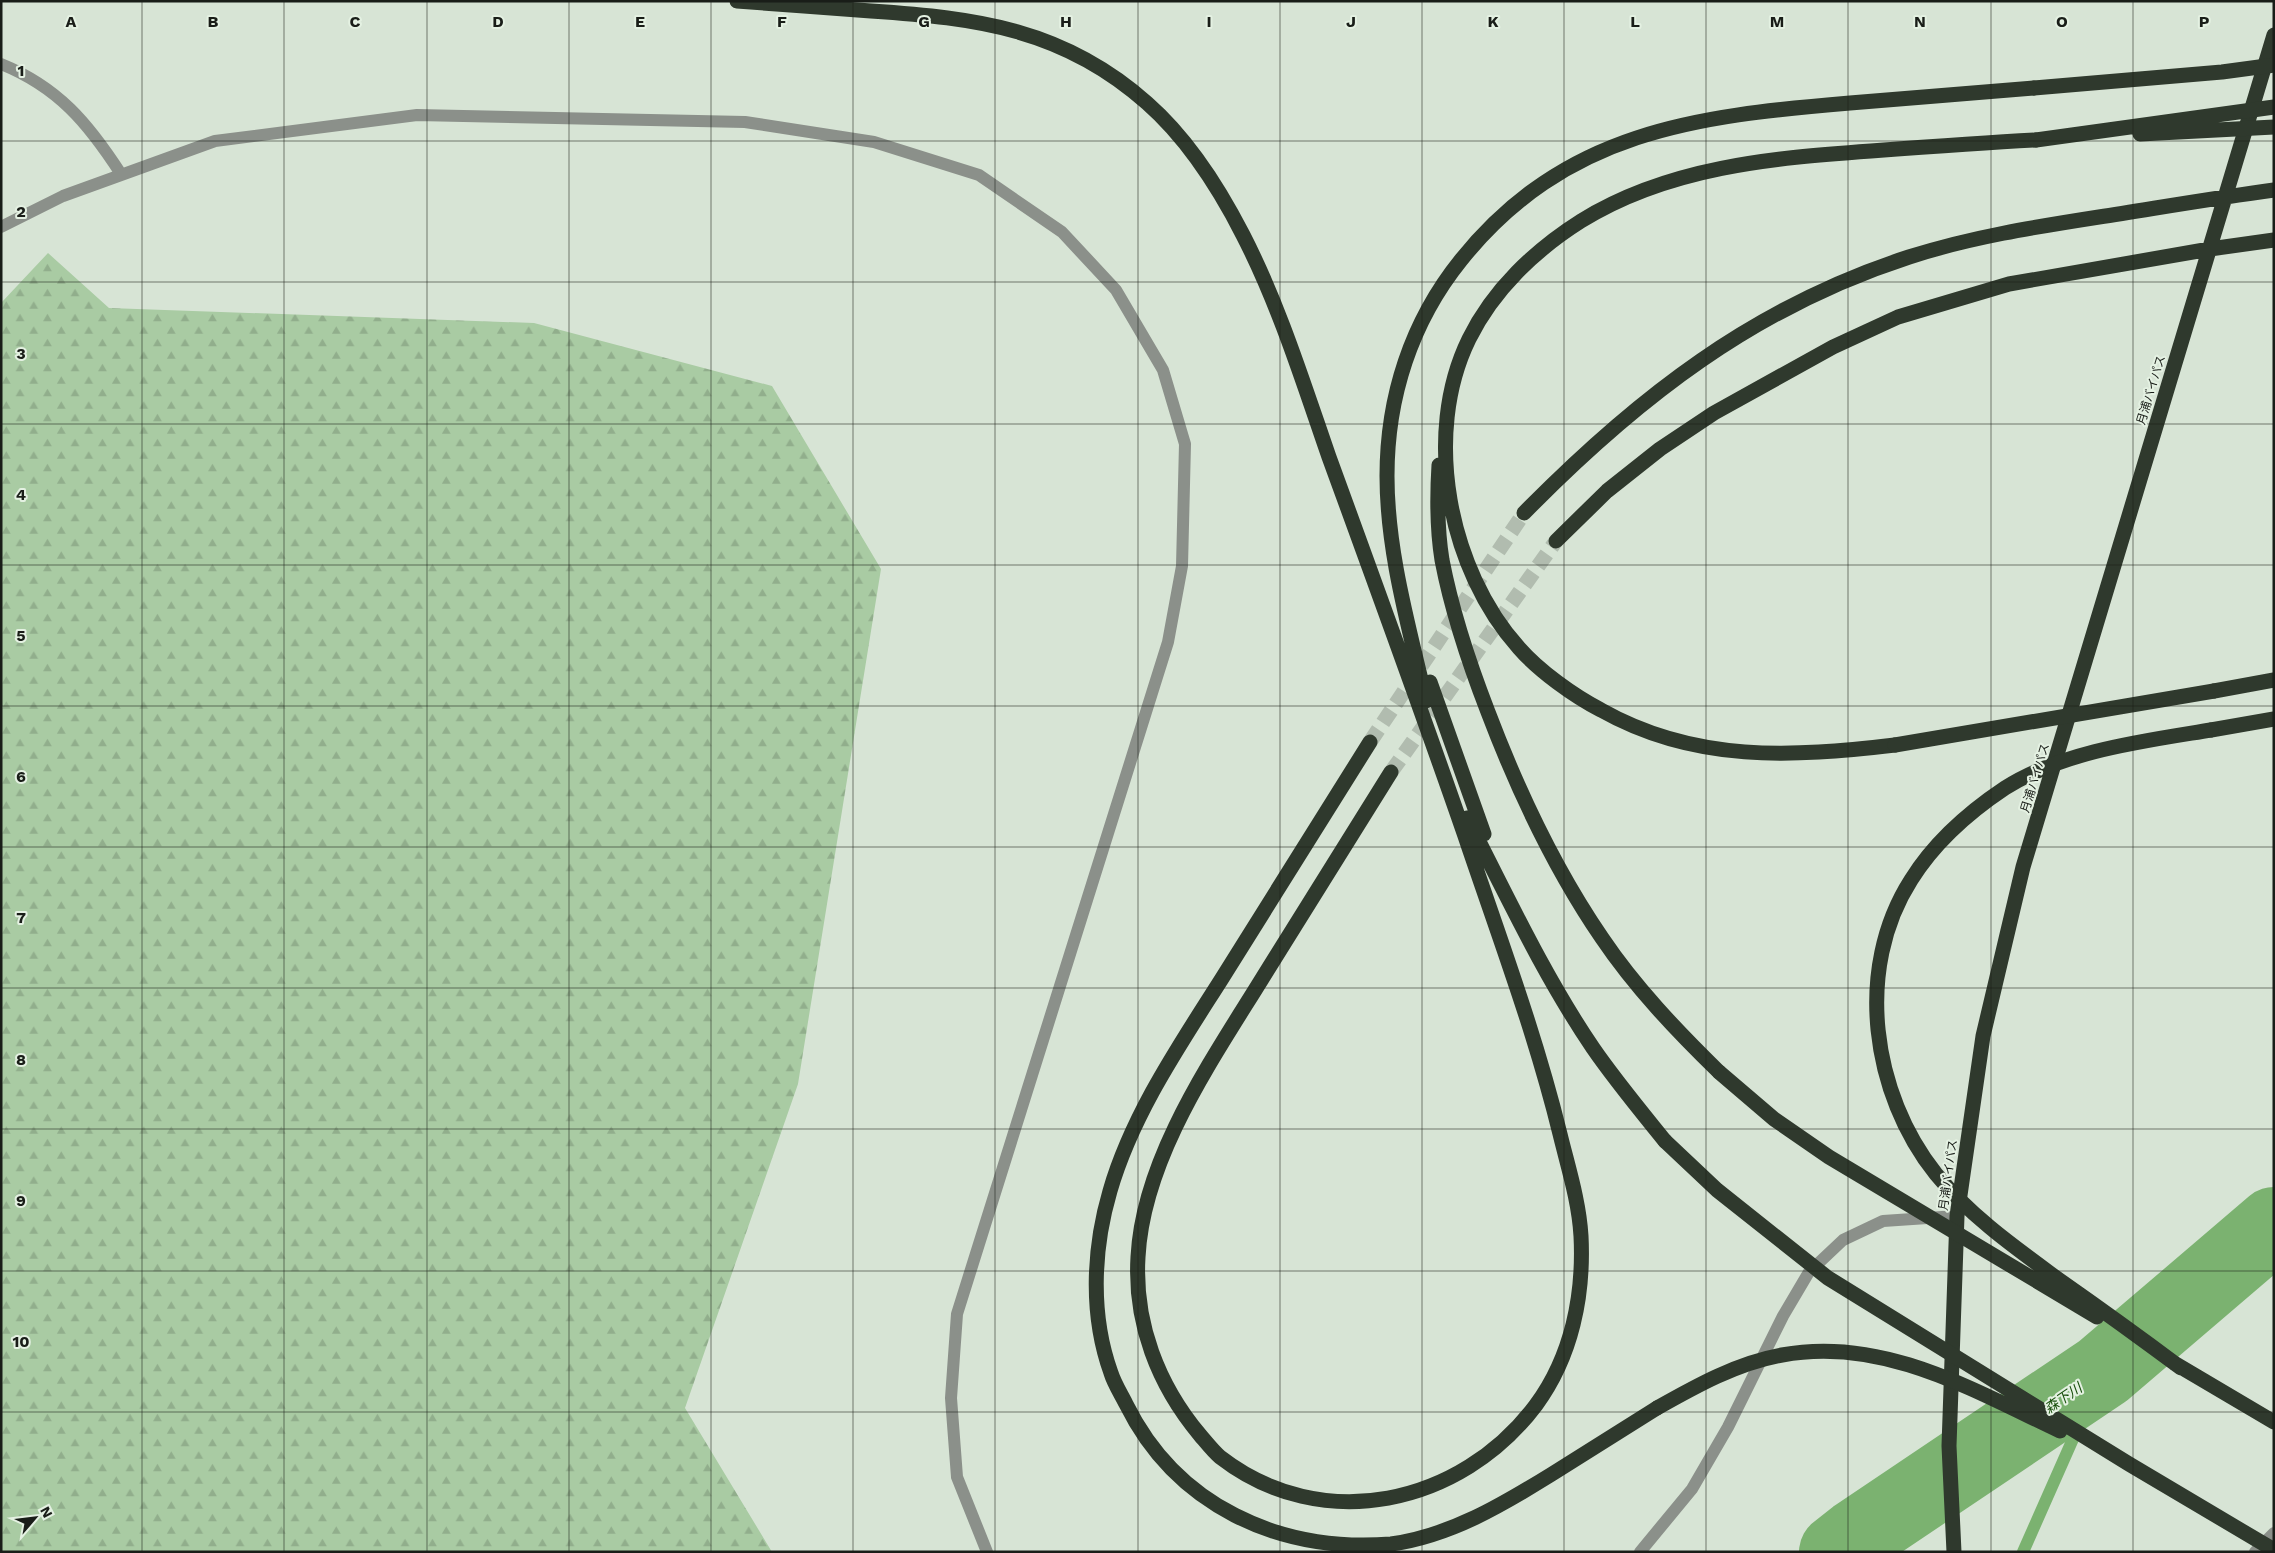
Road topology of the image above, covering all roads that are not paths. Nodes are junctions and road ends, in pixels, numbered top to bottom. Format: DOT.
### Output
graph roads {
  1 [pos="737,1"];
  2 [pos="2274,35"];
  3 [pos="1,64"];
  4 [pos="2274,65"];
  5 [pos="2274,107"];
  6 [pos="2274,127"];
  7 [pos="2036,140"];
  8 [pos="121,174"];
  9 [pos="2274,190"];
  10 [pos="2226,197"];
  11 [pos="1,227"];
  12 [pos="2274,240"];
  13 [pos="2210,248"];
  14 [pos="1451,390"];
  15 [pos="1524,513"];
  16 [pos="1556,541"];
  17 [pos="1400,589"];
  18 [pos="2274,680"];
  19 [pos="2274,719"];
  20 [pos="1370,742"];
  21 [pos="1442,770"];
  22 [pos="1391,772"];
  23 [pos="1531,944"];
  24 [pos="1957,1216"];
  25 [pos="2181,1368"];
  26 [pos="2274,1422"];
  27 [pos="2129,1464"];
  28 [pos="2274,1533"];
  29 [pos="2274,1550"];
  30 [pos="987,1552"];
  31 [pos="1640,1552"];
  32 [pos="1954,1552"];
  33 [pos="2255,1552"];
  1 -- 21 [label="highway"];
  2 -- 10 [label="highway, 月浦バイパス"];
  3 -- 8 [label="street"];
  4 -- 17 [label="highway, bridge"];
  5 -- 7 [label="highway, bridge"];
  6 -- 7 [label="highway, bridge"];
  7 -- 14 [label="highway"];
  8 -- 11 [label="street"];
  8 -- 30 [label="street"];
  9 -- 10 [label="highway"];
  10 -- 13 [label="highway, 月浦バイパス"];
  10 -- 15 [label="highway"];
  12 -- 13 [label="highway"];
  13 -- 16 [label="highway"];
  13 -- 24 [label="highway, 月浦バイパス"];
  14 -- 18 [label="highway, bridge"];
  14 -- 25 [label="highway, bridge"];
  17 -- 21 [label="highway"];
  17 -- 23 [label="highway"];
  19 -- 25 [label="highway, bridge"];
  20 -- 27 [label="highway, bridge"];
  21 -- 22 [label="highway"];
  21 -- 23 [label="highway"];
  23 -- 27 [label="highway, bridge"];
  24 -- 31 [label="street"];
  24 -- 32 [label="highway, 月浦バイパス, bridge"];
  25 -- 26 [label="highway, bridge"];
  27 -- 29 [label="highway, bridge"];
  28 -- 33 [label="street"];
}
